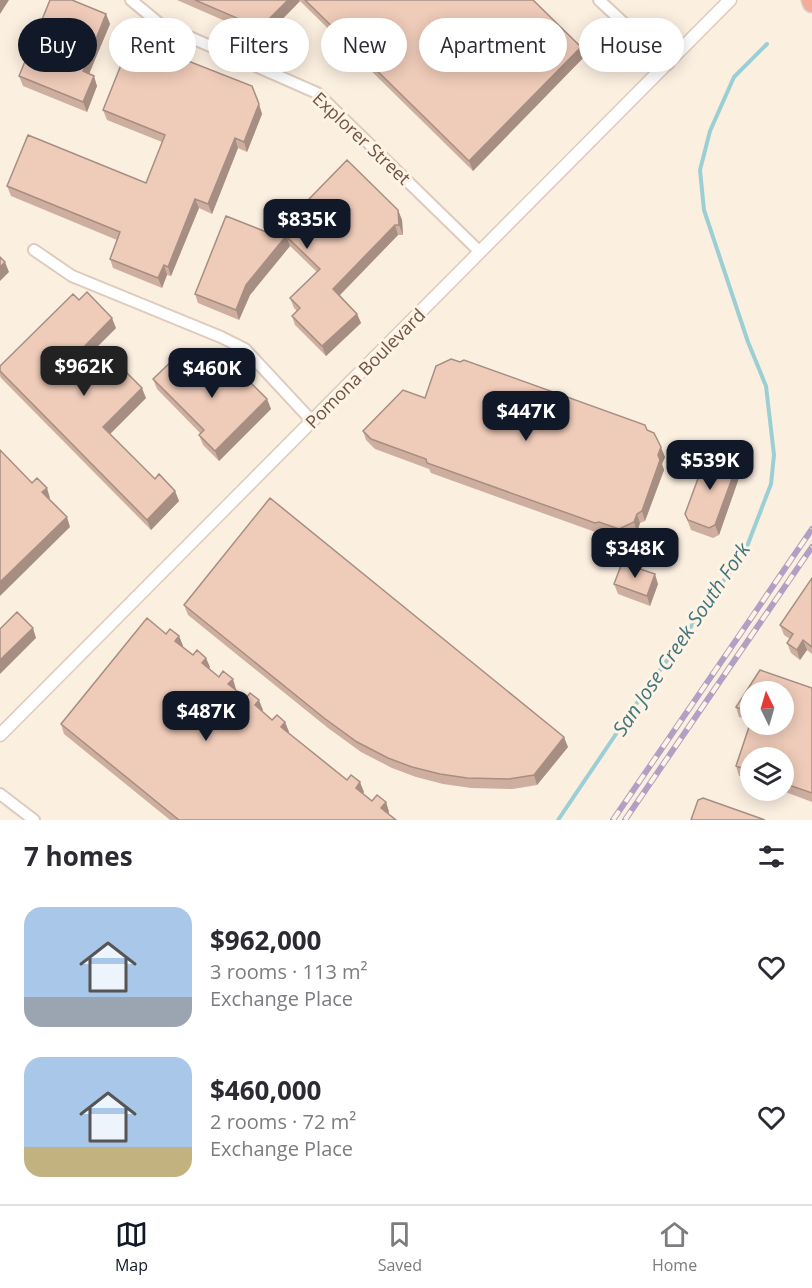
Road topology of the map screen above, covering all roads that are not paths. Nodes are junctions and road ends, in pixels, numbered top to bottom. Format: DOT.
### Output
graph roads {
  1 [pos="131,0"];
  2 [pos="599,0"];
  3 [pos="730,0"];
  4 [pos="618,18"];
  5 [pos="684,47"];
  6 [pos="660,72"];
  7 [pos="34,250"];
  8 [pos="480,252"];
  9 [pos="312,421"];
  10 [pos="0,735"];
  11 [pos="0,794"];
  12 [pos="34,820"];
  1 -- 8 [label="street, Explorer Street"];
  2 -- 4 [label="street"];
  3 -- 5 [label="street, Pomona Boulevard"];
  6 -- 8 [label="street, Pomona Boulevard"];
  7 -- 9 [label="street"];
  8 -- 9 [label="street, Pomona Boulevard"];
  9 -- 10 [label="street, Pomona Boulevard"];
  11 -- 12 [label="street"];
}
